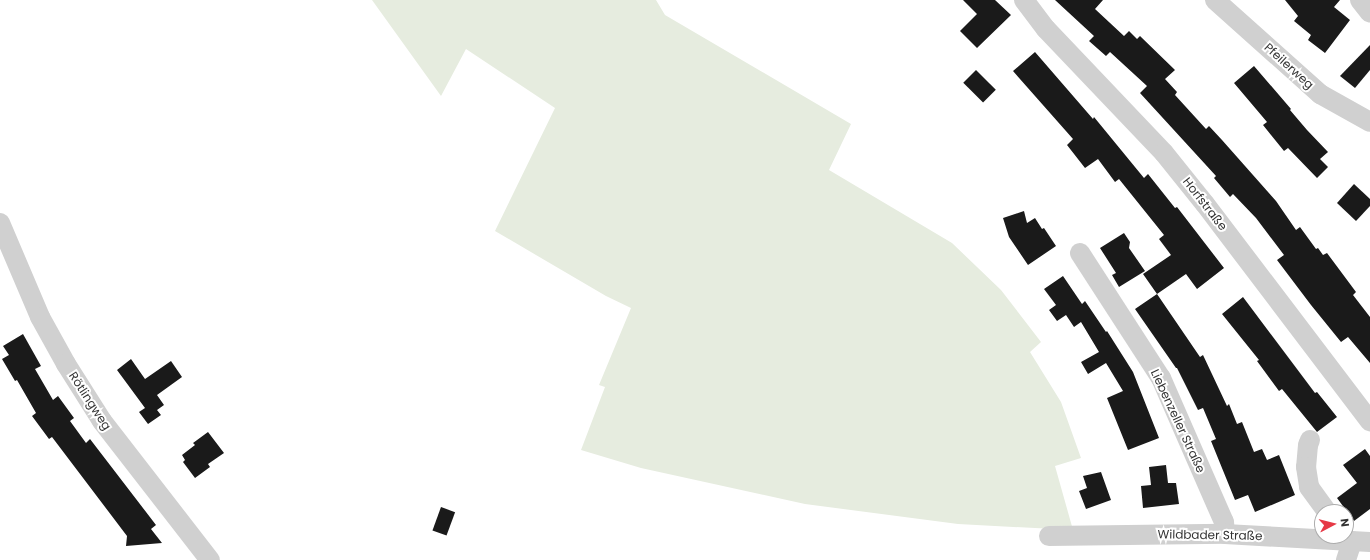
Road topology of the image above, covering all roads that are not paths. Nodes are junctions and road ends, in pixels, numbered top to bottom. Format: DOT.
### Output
graph roads {
  1 [pos="1024,0"];
  2 [pos="1216,0"];
  3 [pos="1360,0"];
  4 [pos="1370,13"];
  5 [pos="1370,122"];
  6 [pos="0,223"];
  7 [pos="1080,253"];
  8 [pos="1370,421"];
  9 [pos="1310,440"];
  10 [pos="1321,504"];
  11 [pos="1225,534"];
  12 [pos="1049,536"];
  13 [pos="1314,538"];
  14 [pos="1349,544"];
  15 [pos="210,560"];
  16 [pos="1346,560"];
  1 -- 8 [label="street, Horfstraße"];
  2 -- 5 [label="street, Pfeilerweg"];
  3 -- 4 [label="street"];
  6 -- 15 [label="street, Rötlingweg"];
  7 -- 11 [label="street, Liebenzeller Straße"];
  9 -- 10 [label="street"];
  11 -- 12 [label="street, Wildbader Straße"];
  11 -- 13 [label="street, Wildbader Straße"];
  14 -- 16 [label="street"];
}
